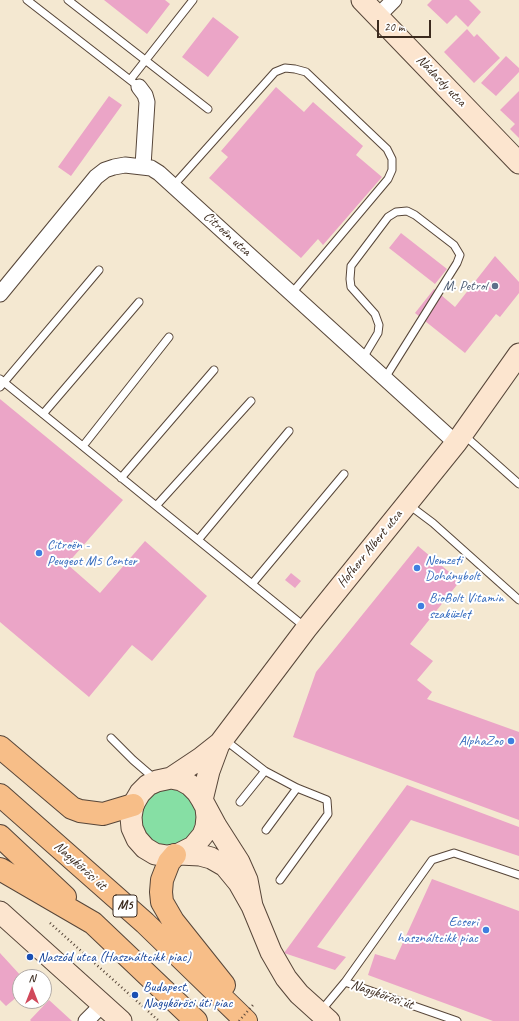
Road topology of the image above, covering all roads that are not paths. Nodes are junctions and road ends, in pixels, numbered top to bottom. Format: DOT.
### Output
graph roads {
  1 [pos="26,0"];
  2 [pos="68,0"];
  3 [pos="362,0"];
  4 [pos="394,0"];
  5 [pos="190,1"];
  6 [pos="378,16"];
  7 [pos="145,60"];
  8 [pos="134,83"];
  9 [pos="208,109"];
  10 [pos="519,163"];
  11 [pos="143,166"];
  12 [pos="173,186"];
  13 [pos="99,270"];
  14 [pos="292,293"];
  15 [pos="0,294"];
  16 [pos="139,302"];
  17 [pos="169,337"];
  18 [pos="519,354"];
  19 [pos="363,358"];
  20 [pos="214,370"];
  21 [pos="385,378"];
  22 [pos="1,383"];
  23 [pos="251,401"];
  24 [pos="43,414"];
  25 [pos="289,431"];
  26 [pos="459,438"];
  27 [pos="82,446"];
  28 [pos="344,474"];
  29 [pos="122,478"];
  30 [pos="519,484"];
  31 [pos="407,504"];
  32 [pos="156,506"];
  33 [pos="198,540"];
  34 [pos="252,584"];
  35 [pos="519,600"];
  36 [pos="306,629"];
  37 [pos="111,738"];
  38 [pos="222,741"];
  39 [pos="0,747"];
  40 [pos="265,771"];
  41 [pos="164,780"];
  42 [pos="297,788"];
  43 [pos="0,795"];
  44 [pos="240,802"];
  45 [pos="204,804"];
  46 [pos="133,805"];
  47 [pos="266,830"];
  48 [pos="0,836"];
  49 [pos="177,855"];
  50 [pos="0,869"];
  51 [pos="519,875"];
  52 [pos="280,880"];
  53 [pos="252,906"];
  54 [pos="0,912"];
  55 [pos="93,922"];
  56 [pos="345,982"];
  57 [pos="103,1004"];
  58 [pos="250,1016"];
  59 [pos="324,1016"];
  60 [pos="86,1021"];
  61 [pos="122,1021"];
  62 [pos="196,1021"];
  63 [pos="457,1021"];
  1 -- 8 [label="lane"];
  2 -- 7 [label="lane"];
  3 -- 6 [label="street, Nádasdy utca"];
  4 -- 6 [label="street"];
  5 -- 7 [label="lane"];
  6 -- 10 [label="street, Nádasdy utca"];
  7 -- 8 [label="lane"];
  7 -- 9 [label="lane"];
  8 -- 11 [label="street"];
  11 -- 12 [label="street, Citroën utca"];
  11 -- 15 [label="street, Citroën utca"];
  12 -- 14 [label="street, Citroën utca"];
  12 -- 14 [label="lane"];
  13 -- 22 [label="lane"];
  14 -- 19 [label="street, Citroën utca"];
  16 -- 24 [label="lane"];
  17 -- 27 [label="lane"];
  18 -- 26 [label="street, Hofherr Albert utca"];
  19 -- 21 [label="street, Citroën utca"];
  19 -- 21 [label="lane"];
  20 -- 29 [label="lane"];
  21 -- 26 [label="street, Citroën utca"];
  22 -- 24 [label="lane"];
  23 -- 32 [label="lane"];
  24 -- 27 [label="lane"];
  25 -- 33 [label="lane"];
  26 -- 30 [label="lane"];
  26 -- 31 [label="street, Hofherr Albert utca"];
  27 -- 29 [label="lane"];
  28 -- 34 [label="lane"];
  29 -- 32 [label="lane"];
  31 -- 35 [label="lane"];
  31 -- 36 [label="street, Hofherr Albert utca"];
  32 -- 33 [label="lane"];
  33 -- 34 [label="lane"];
  34 -- 36 [label="lane"];
  36 -- 38 [label="street, Hofherr Albert utca"];
  37 -- 41 [label="lane"];
  38 -- 40 [label="lane"];
  38 -- 41 [label="street, Hofherr Albert utca"];
  38 -- 45 [label="street, Hofherr Albert utca"];
  39 -- 46 [label="main road"];
  40 -- 42 [label="lane"];
  40 -- 44 [label="lane"];
  41 -- 45 [label="street, Nagykőrösi út"];
  41 -- 46 [label="street"];
  42 -- 47 [label="lane"];
  42 -- 52 [label="lane"];
  43 -- 58 [label="main road, Nagykőrösi út / M5"];
  45 -- 49 [label="street"];
  45 -- 53 [label="street, Nagykőrösi út"];
  46 -- 49 [label="street, Nagykőrösi út"];
  48 -- 55 [label="main road, M5"];
  49 -- 53 [label="street, Nagykőrösi út"];
  49 -- 58 [label="main road"];
  50 -- 55 [label="main road"];
  51 -- 56 [label="lane"];
  53 -- 59 [label="street, Nagykőrösi út"];
  54 -- 57 [label="street"];
  55 -- 62 [label="main road, M5"];
  56 -- 59 [label="lane, Nagykőrösi út"];
  56 -- 63 [label="lane, Nagykőrösi út"];
  57 -- 60 [label="street"];
  57 -- 61 [label="street"];
}
